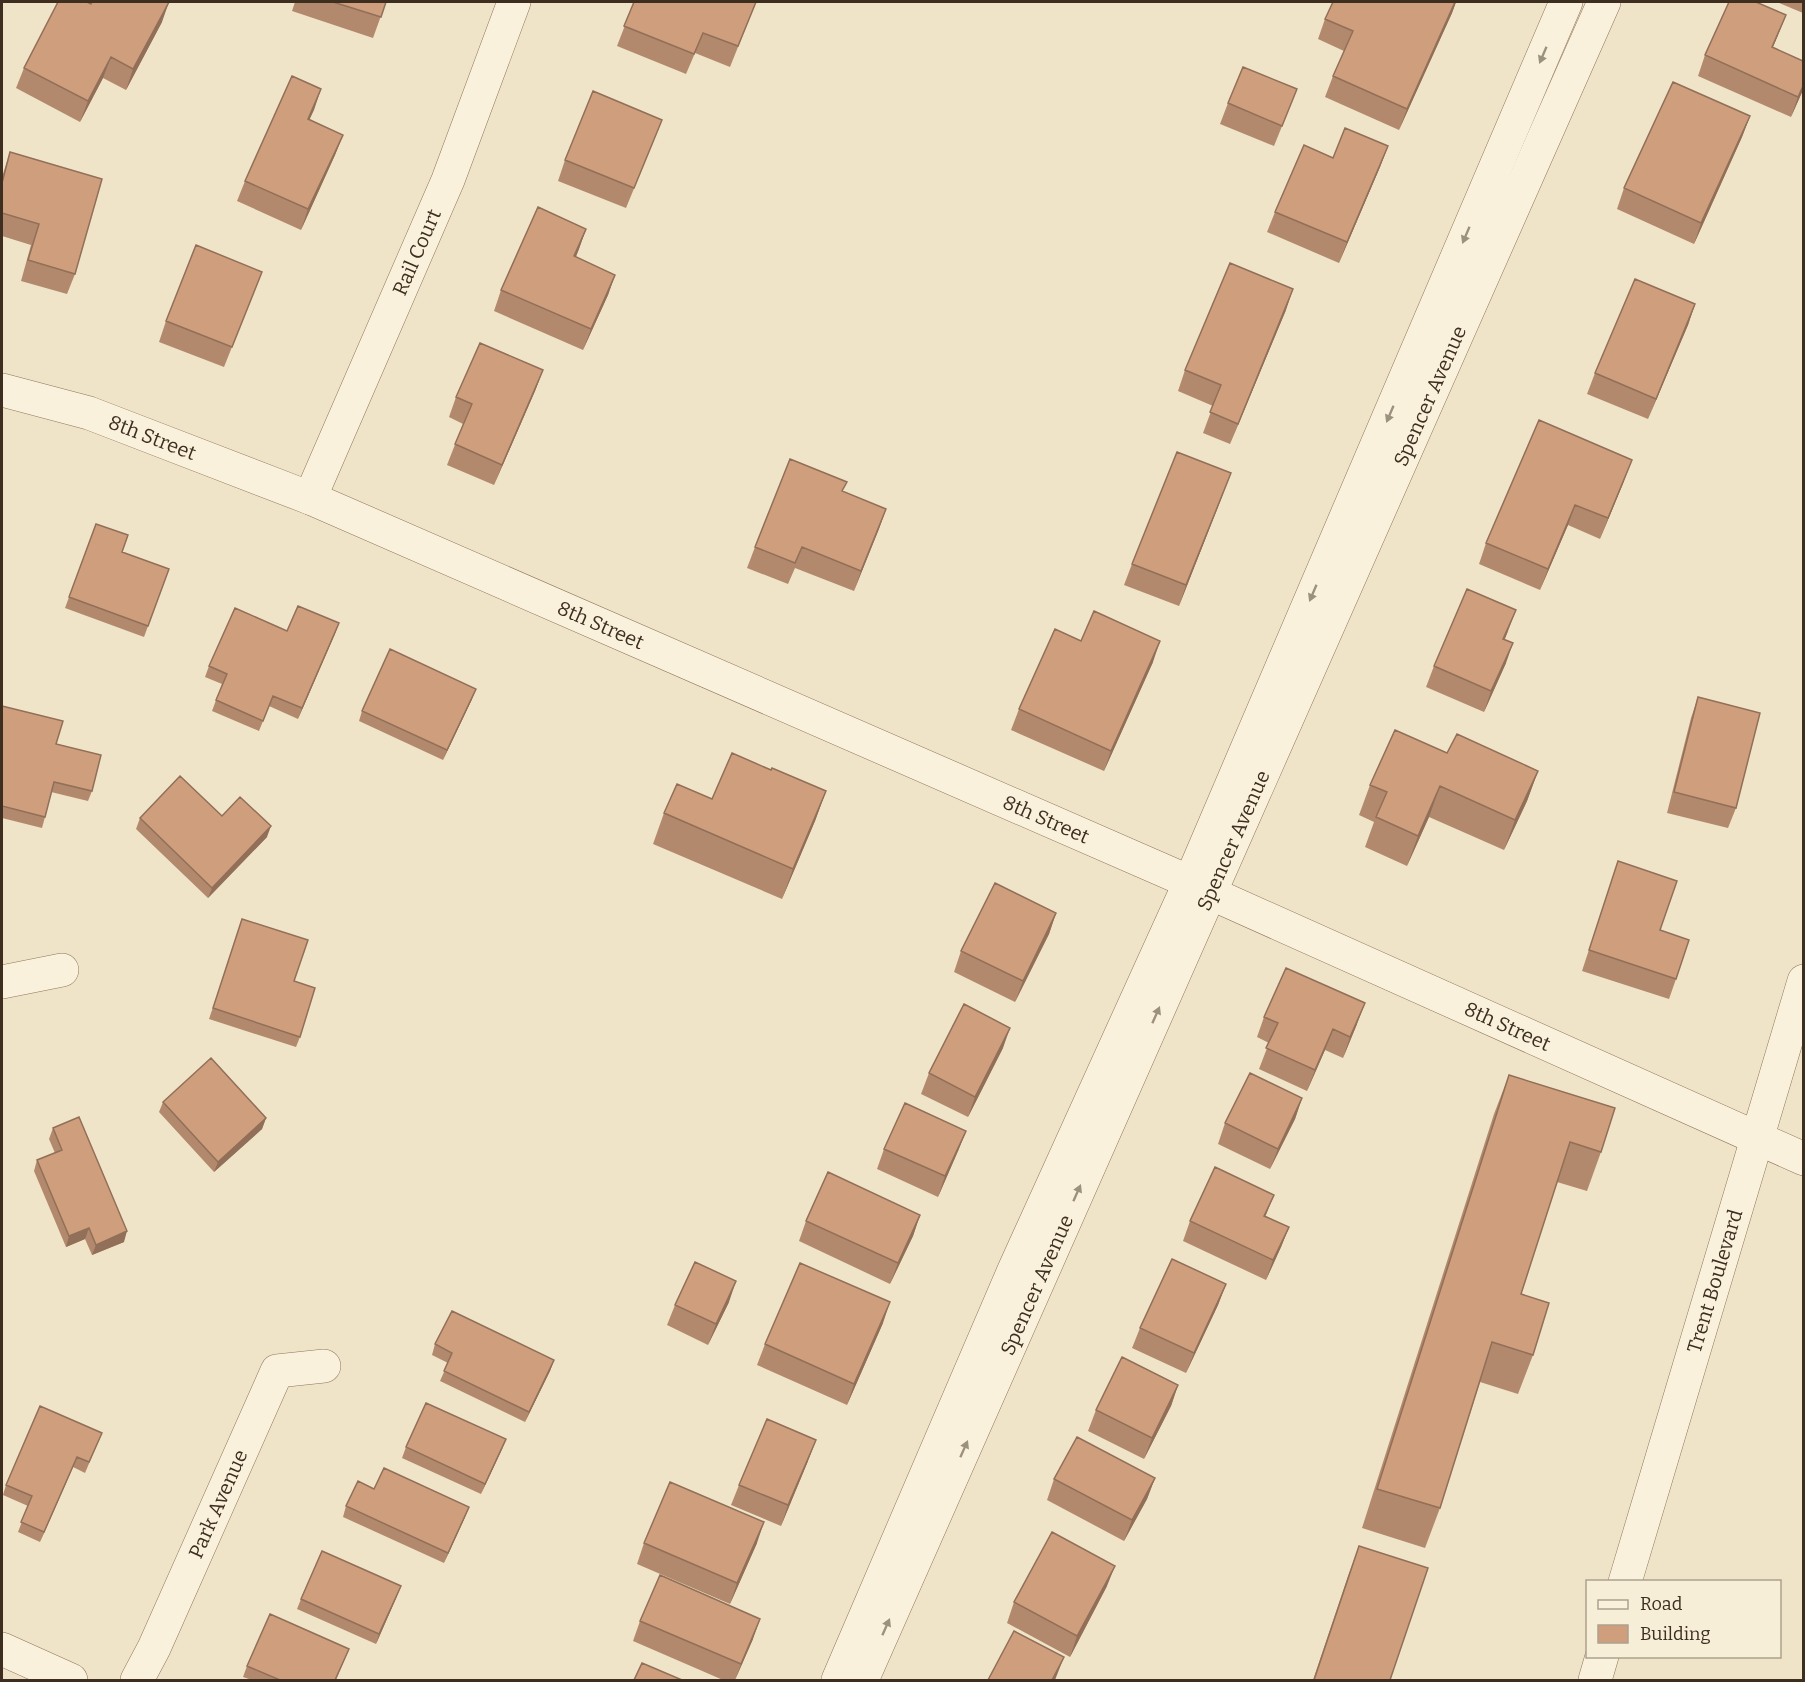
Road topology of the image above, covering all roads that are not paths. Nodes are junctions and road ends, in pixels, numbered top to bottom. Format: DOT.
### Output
graph roads {
  1 [pos="514,2"];
  2 [pos="1566,2"];
  3 [pos="1604,2"];
  4 [pos="2,390"];
  5 [pos="310,498"];
  6 [pos="1200,887"];
  7 [pos="62,970"];
  8 [pos="1803,981"];
  9 [pos="2,982"];
  10 [pos="1757,1138"];
  11 [pos="1803,1159"];
  12 [pos="324,1366"];
  13 [pos="1625,1580"];
  14 [pos="2,1649"];
  15 [pos="1601,1658"];
  16 [pos="71,1680"];
  17 [pos="137,1680"];
  18 [pos="838,1680"];
  19 [pos="862,1680"];
  20 [pos="1595,1680"];
  1 -- 5 [label="street, Rail Court"];
  2 -- 6 [label="street, Spencer Avenue, one-way"];
  3 -- 6 [label="street, Spencer Avenue"];
  4 -- 5 [label="street, 8th Street"];
  5 -- 6 [label="street, 8th Street"];
  6 -- 10 [label="street, 8th Street"];
  6 -- 18 [label="street, Spencer Avenue"];
  19 -- 6 [label="street, Spencer Avenue, one-way"];
  7 -- 9 [label="street"];
  8 -- 10 [label="street, Trent Boulevard"];
  10 -- 11 [label="street, 8th Street"];
  10 -- 13 [label="street, Trent Boulevard"];
  12 -- 17 [label="street, Park Avenue"];
  14 -- 16 [label="street"];
  15 -- 20 [label="street"];
}
